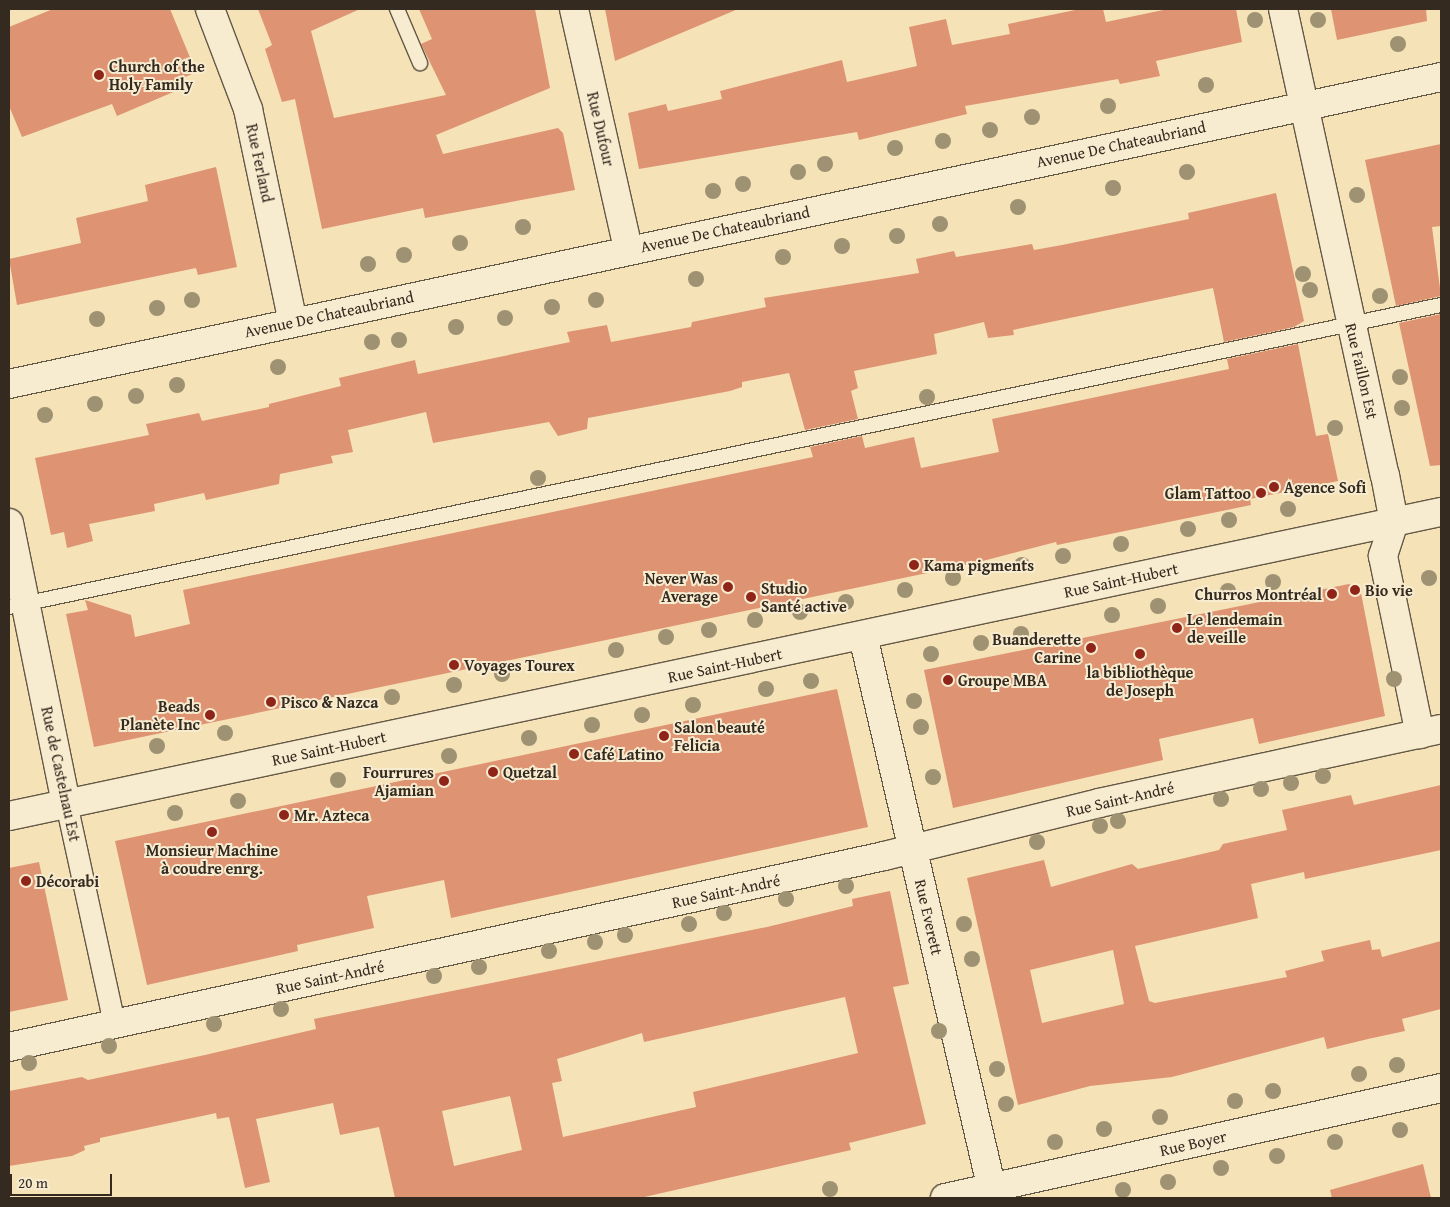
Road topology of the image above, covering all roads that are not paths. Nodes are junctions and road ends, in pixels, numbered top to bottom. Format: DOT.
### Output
graph roads {
  1 [pos="210,9"];
  2 [pos="397,9"];
  3 [pos="574,9"];
  4 [pos="1283,9"];
  5 [pos="420,63"];
  6 [pos="1441,76"];
  7 [pos="1306,104"];
  8 [pos="628,249"];
  9 [pos="1441,305"];
  10 [pos="293,322"];
  11 [pos="1352,324"];
  12 [pos="9,384"];
  13 [pos="1441,512"];
  14 [pos="1394,522"];
  15 [pos="9,524"];
  16 [pos="17,605"];
  17 [pos="862,636"];
  18 [pos="1430,732"];
  19 [pos="66,803"];
  20 [pos="9,816"];
  21 [pos="914,849"];
  22 [pos="114,1024"];
  23 [pos="9,1047"];
  24 [pos="1441,1088"];
  25 [pos="993,1193"];
  26 [pos="945,1198"];
  1 -- 10 [label="street, Rue Ferland"];
  2 -- 5 [label="lane"];
  3 -- 8 [label="street, Rue Dufour"];
  4 -- 7 [label="street, Rue Faillon Est"];
  6 -- 7 [label="street, Avenue De Chateaubriand"];
  7 -- 8 [label="street, Avenue De Chateaubriand"];
  7 -- 11 [label="street, Rue Faillon Est"];
  8 -- 10 [label="street, Avenue De Chateaubriand"];
  9 -- 11 [label="lane"];
  10 -- 12 [label="street, Avenue De Chateaubriand"];
  11 -- 14 [label="street, Rue Faillon Est"];
  11 -- 16 [label="lane"];
  13 -- 14 [label="street, Rue Saint-Hubert"];
  14 -- 17 [label="street, Rue Saint-Hubert"];
  14 -- 18 [label="street, Rue Faillon Est"];
  15 -- 16 [label="street, Rue de Castelnau Est"];
  16 -- 19 [label="street, Rue de Castelnau Est"];
  17 -- 19 [label="street, Rue Saint-Hubert"];
  17 -- 21 [label="street, Rue Everett"];
  18 -- 21 [label="street, Rue Saint-André"];
  19 -- 20 [label="street, Rue Saint-Hubert"];
  19 -- 22 [label="street, Rue de Castelnau Est"];
  21 -- 22 [label="street, Rue Saint-André"];
  21 -- 25 [label="street, Rue Everett"];
  22 -- 23 [label="street, Rue Saint-André"];
  24 -- 25 [label="street, Rue Boyer"];
  25 -- 26 [label="street, Rue Boyer"];
}
